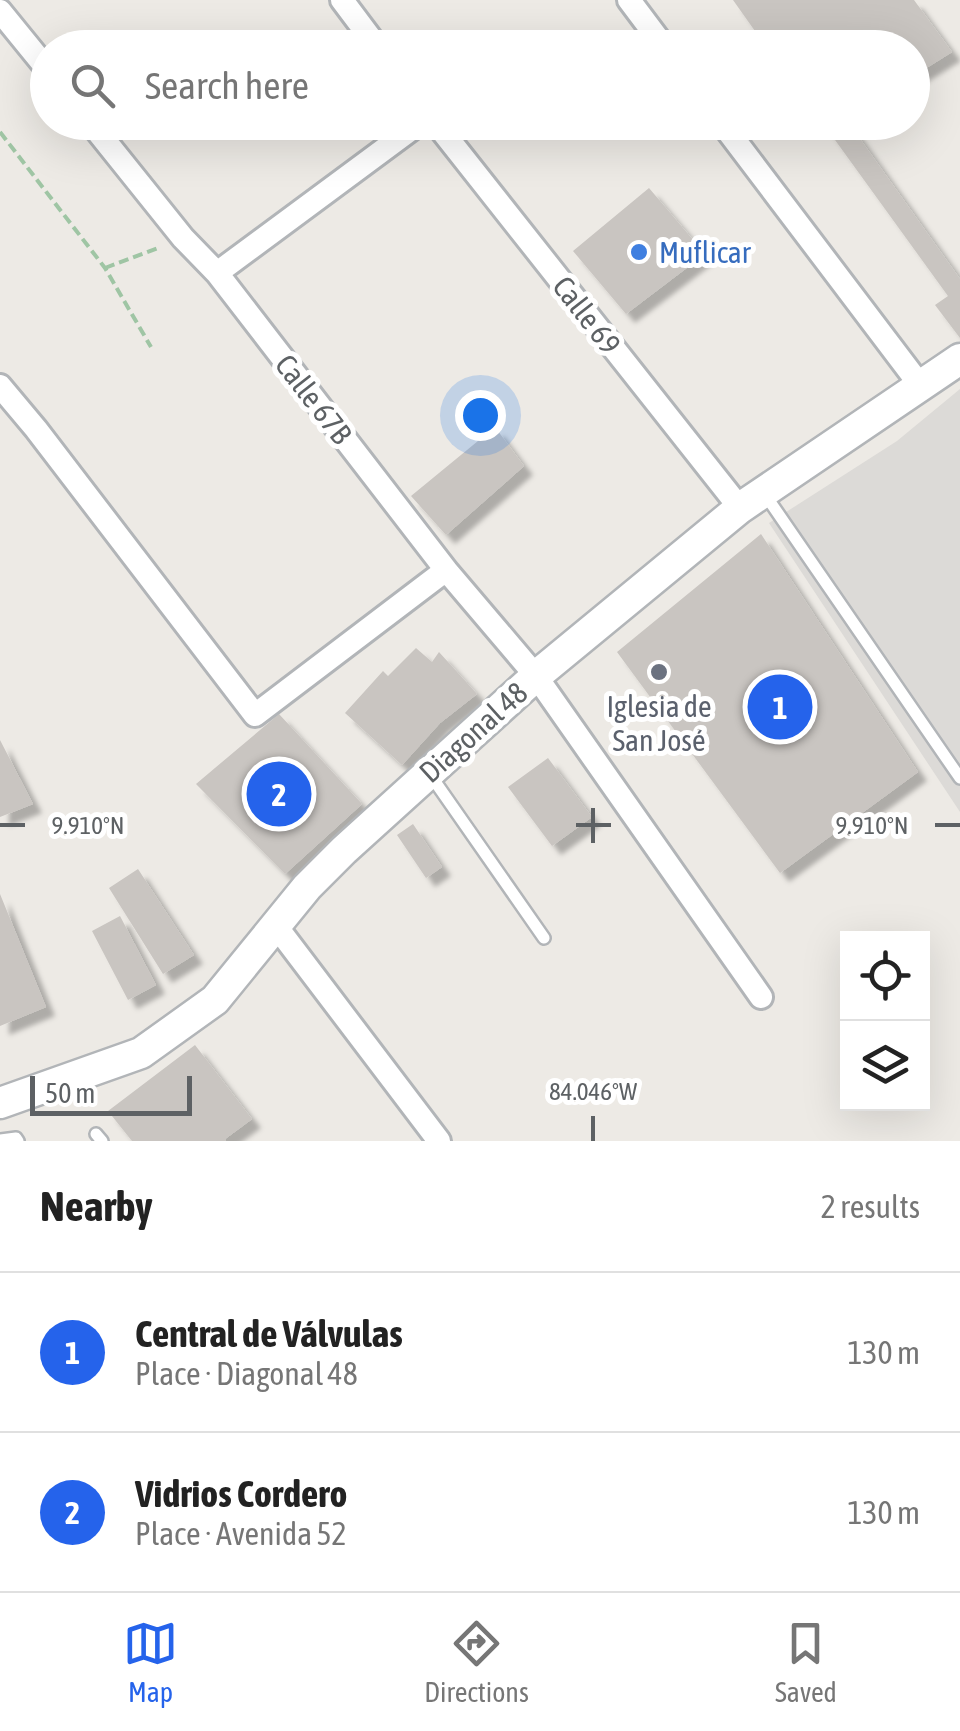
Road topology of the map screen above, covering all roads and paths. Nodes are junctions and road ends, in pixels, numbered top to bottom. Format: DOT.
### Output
graph roads {
  1 [pos="342,0"];
  2 [pos="628,0"];
  3 [pos="0,10"];
  4 [pos="364,30"];
  5 [pos="650,30"];
  6 [pos="30,48"];
  7 [pos="0,132"];
  8 [pos="104,140"];
  9 [pos="397,140"];
  10 [pos="450,140"];
  11 [pos="735,140"];
  12 [pos="183,238"];
  13 [pos="105,268"];
  14 [pos="216,273"];
  15 [pos="151,348"];
  16 [pos="960,359"];
  17 [pos="0,386"];
  18 [pos="920,386"];
  19 [pos="752,500"];
  20 [pos="446,570"];
  21 [pos="536,676"];
  22 [pos="428,771"];
  23 [pos="960,778"];
  24 [pos="276,926"];
  25 [pos="544,938"];
  26 [pos="761,998"];
  27 [pos="0,1102"];
  28 [pos="0,1140"];
  29 [pos="18,1141"];
  30 [pos="439,1141"];
  1 -- 4 [label="street"];
  2 -- 5 [label="street"];
  3 -- 6 [label="street"];
  7 -- 13 [label="path"];
  8 -- 12 [label="street, Calle 67B"];
  9 -- 14 [label="street"];
  10 -- 19 [label="street, Calle 69"];
  11 -- 18 [label="street"];
  12 -- 13 [label="path"];
  12 -- 14 [label="street, Calle 67B"];
  13 -- 15 [label="path"];
  14 -- 20 [label="street, Calle 67B"];
  16 -- 18 [label="street, Diagonal 48"];
  17 -- 20 [label="street"];
  18 -- 19 [label="street, Diagonal 48"];
  19 -- 21 [label="street, Diagonal 48"];
  19 -- 23 [label="lane"];
  20 -- 21 [label="street, Calle 67B"];
  21 -- 22 [label="street, Diagonal 48"];
  21 -- 26 [label="street, Calle 67B"];
  22 -- 24 [label="street, Diagonal 48"];
  22 -- 25 [label="lane"];
  24 -- 27 [label="street, Diagonal 48"];
  24 -- 30 [label="street"];
  28 -- 29 [label="lane"];
}
